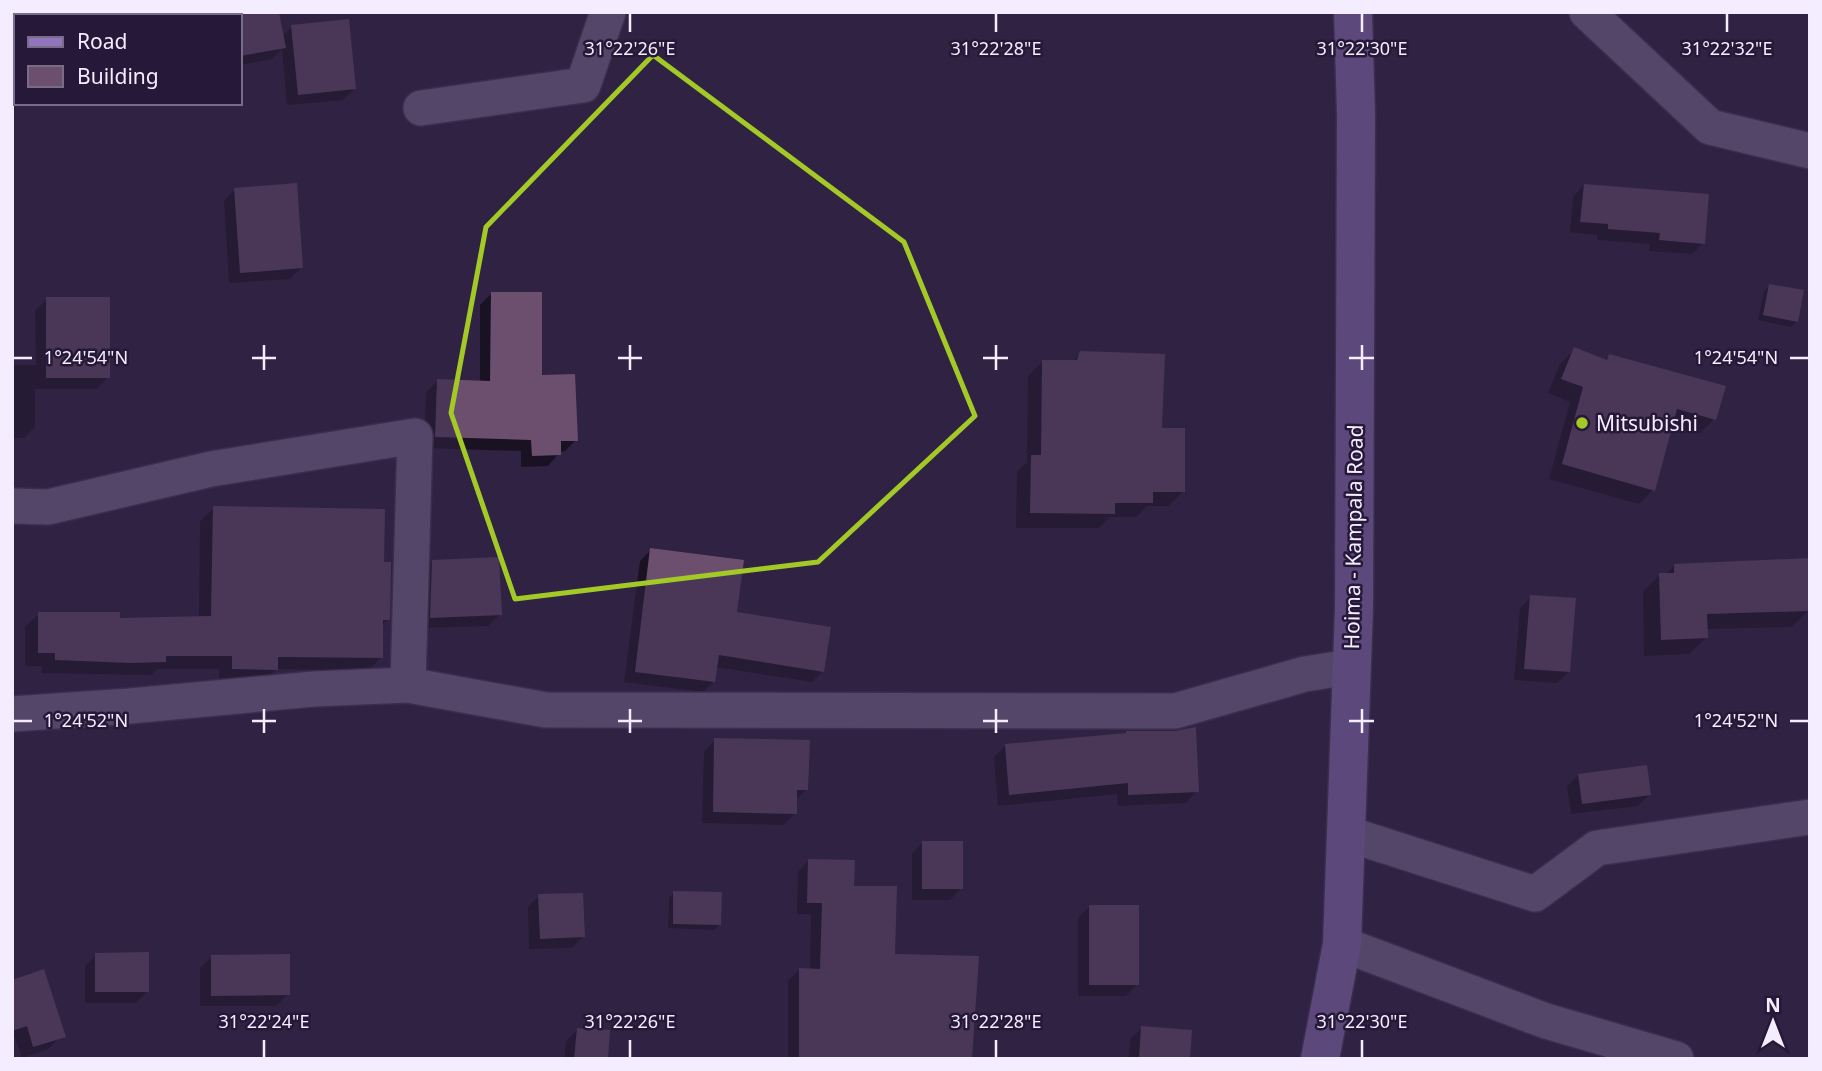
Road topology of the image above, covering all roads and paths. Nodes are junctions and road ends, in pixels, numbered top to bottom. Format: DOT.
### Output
graph roads {
  1 [pos="608,12"];
  2 [pos="1353,12"];
  3 [pos="1587,12"];
  4 [pos="421,108"];
  5 [pos="1810,151"];
  6 [pos="12,506"];
  7 [pos="1350,667"];
  8 [pos="408,685"];
  9 [pos="12,714"];
  10 [pos="1810,817"];
  11 [pos="1345,833"];
  12 [pos="1342,944"];
  13 [pos="1320,1059"];
  14 [pos="1676,1059"];
  1 -- 4 [label="street"];
  2 -- 7 [label="main road, Hoima - Kampala Road"];
  3 -- 5 [label="street"];
  6 -- 8 [label="street"];
  7 -- 8 [label="street"];
  7 -- 11 [label="main road, Hoima - Kampala Road"];
  8 -- 9 [label="street"];
  10 -- 11 [label="street"];
  11 -- 12 [label="main road, Hoima - Kampala Road"];
  12 -- 13 [label="main road, Hoima - Kampala Road"];
  12 -- 14 [label="street"];
}
